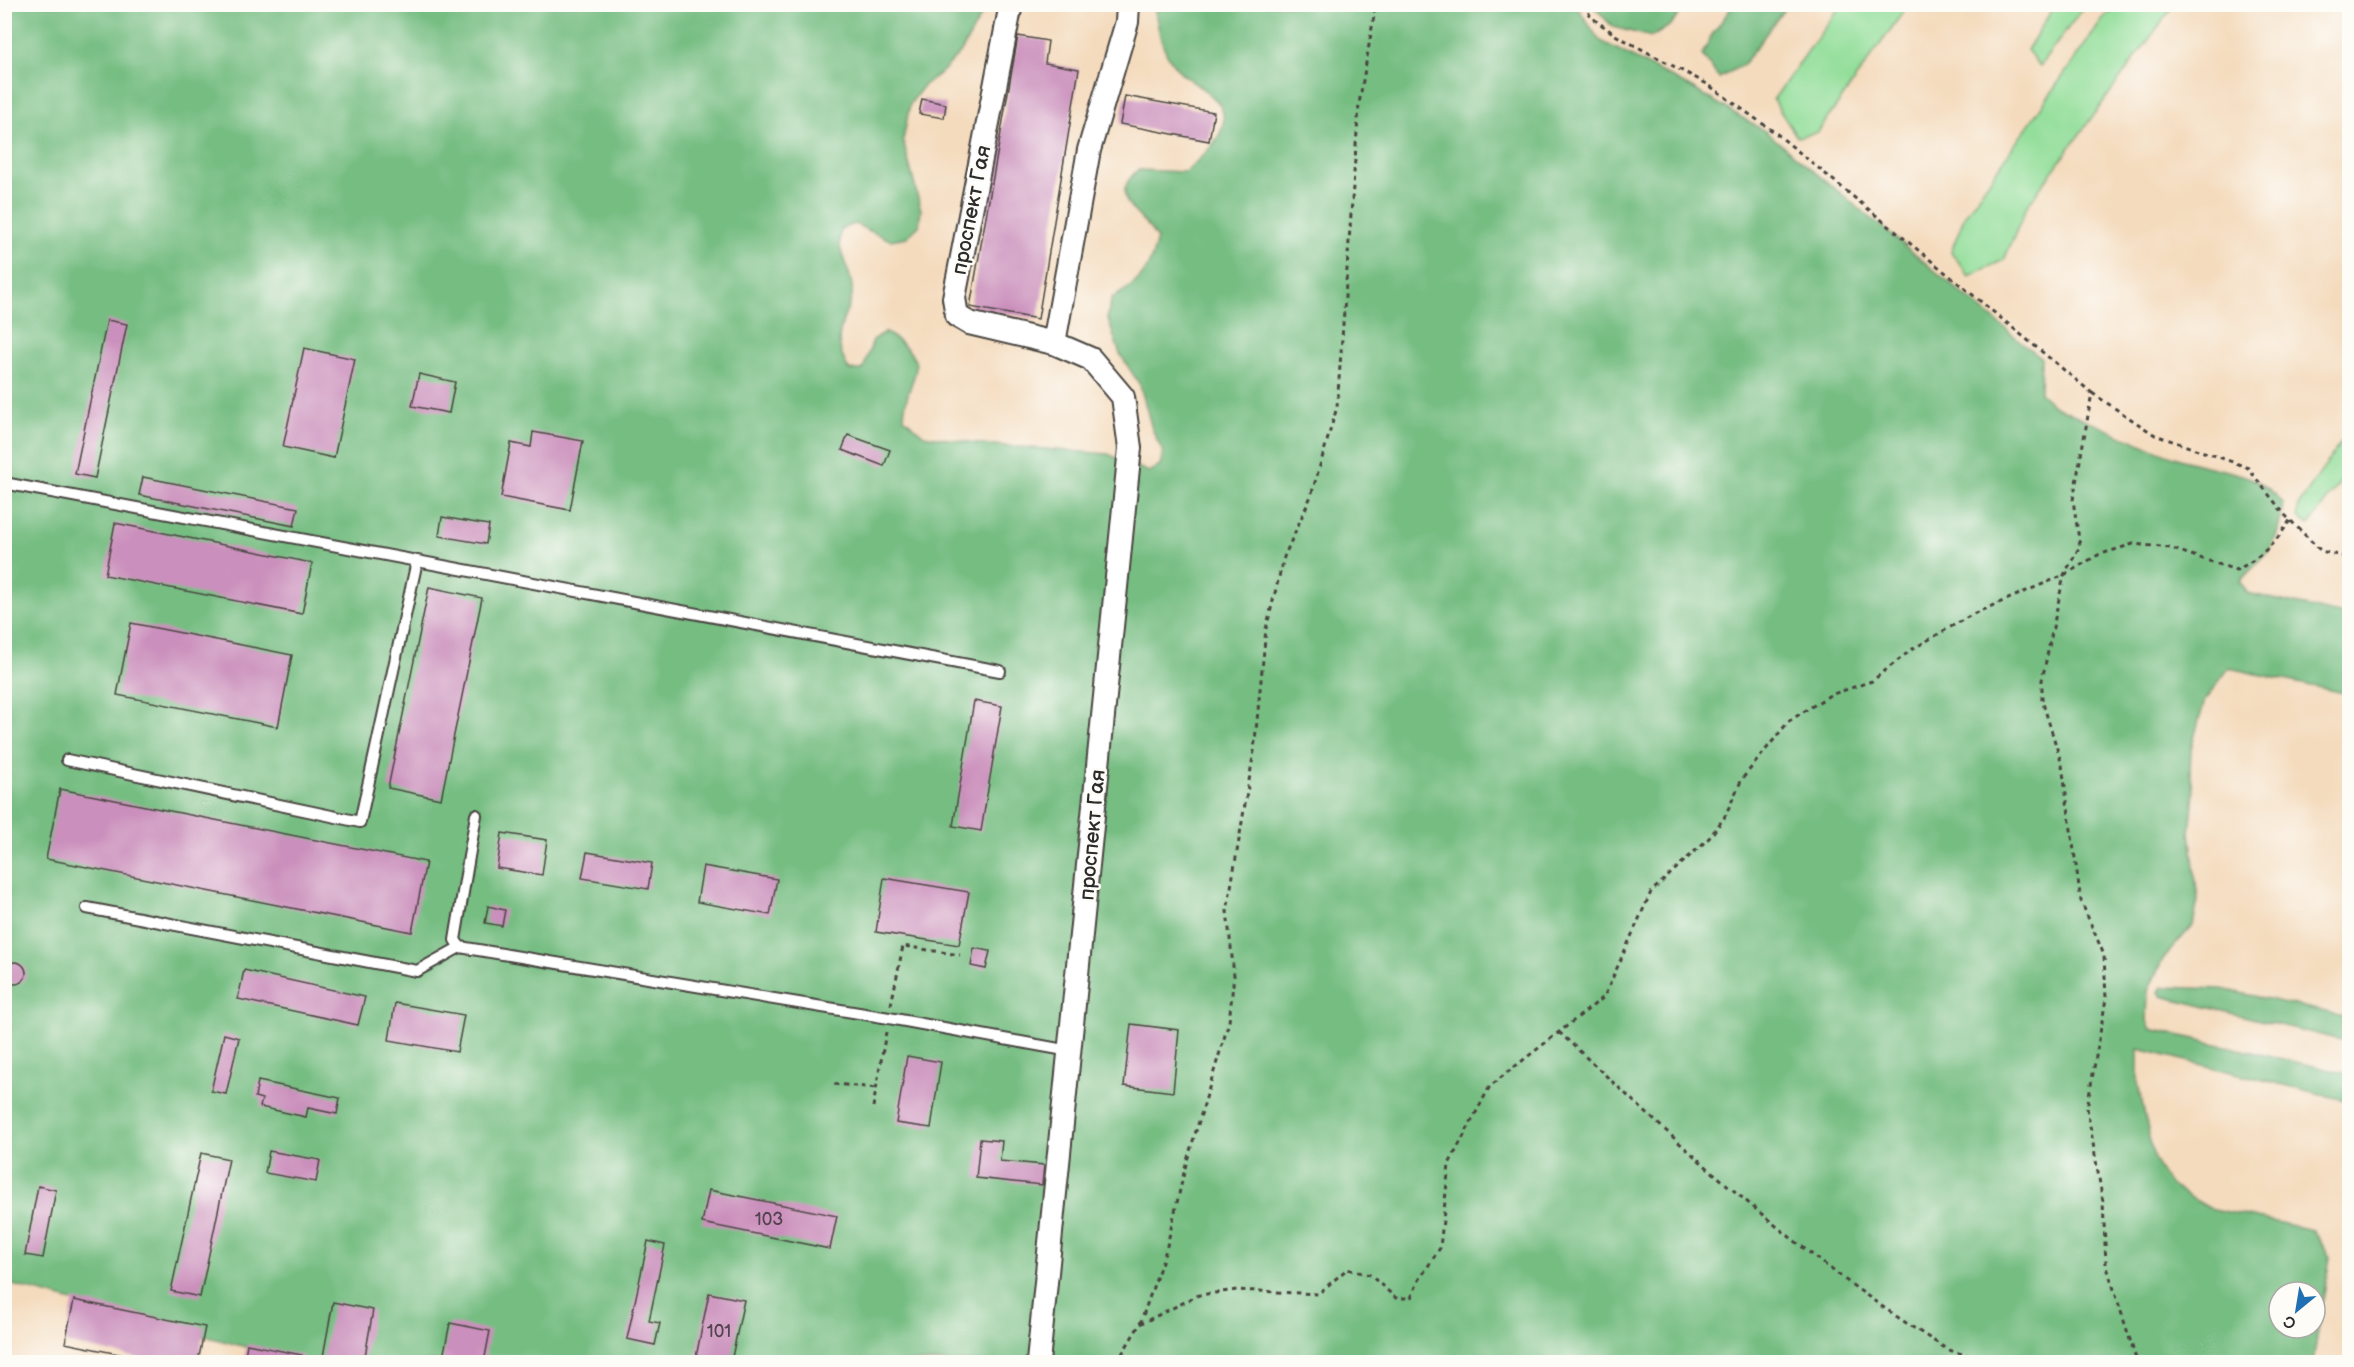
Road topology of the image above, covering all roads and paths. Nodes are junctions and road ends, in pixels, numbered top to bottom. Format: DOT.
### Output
graph roads {
  1 [pos="1011,4"];
  2 [pos="1128,4"];
  3 [pos="1376,4"];
  4 [pos="1584,4"];
  5 [pos="1054,344"];
  6 [pos="2092,393"];
  7 [pos="4,483"];
  8 [pos="2290,520"];
  9 [pos="2349,558"];
  10 [pos="417,561"];
  11 [pos="2064,575"];
  12 [pos="1000,671"];
  13 [pos="67,760"];
  14 [pos="476,815"];
  15 [pos="87,908"];
  16 [pos="460,947"];
  17 [pos="1559,1032"];
  18 [pos="1070,1051"];
  19 [pos="834,1084"];
  20 [pos="877,1088"];
  21 [pos="1140,1324"];
  22 [pos="1038,1362"];
  23 [pos="1117,1362"];
  24 [pos="1988,1362"];
  25 [pos="2137,1362"];
  1 -- 5 [label="street, проспект Гая"];
  2 -- 5 [label="street"];
  3 -- 21 [label="path"];
  4 -- 6 [label="path"];
  5 -- 18 [label="street, проспект Гая"];
  6 -- 8 [label="path"];
  6 -- 11 [label="path"];
  7 -- 10 [label="lane"];
  8 -- 9 [label="path"];
  8 -- 11 [label="path"];
  10 -- 12 [label="lane"];
  10 -- 13 [label="lane"];
  11 -- 17 [label="path"];
  11 -- 25 [label="path"];
  14 -- 16 [label="lane"];
  15 -- 16 [label="lane"];
  16 -- 18 [label="lane"];
  17 -- 21 [label="path"];
  17 -- 24 [label="path"];
  18 -- 22 [label="street, проспект Гая"];
  19 -- 20 [label="path"];
  21 -- 23 [label="path"];
}
